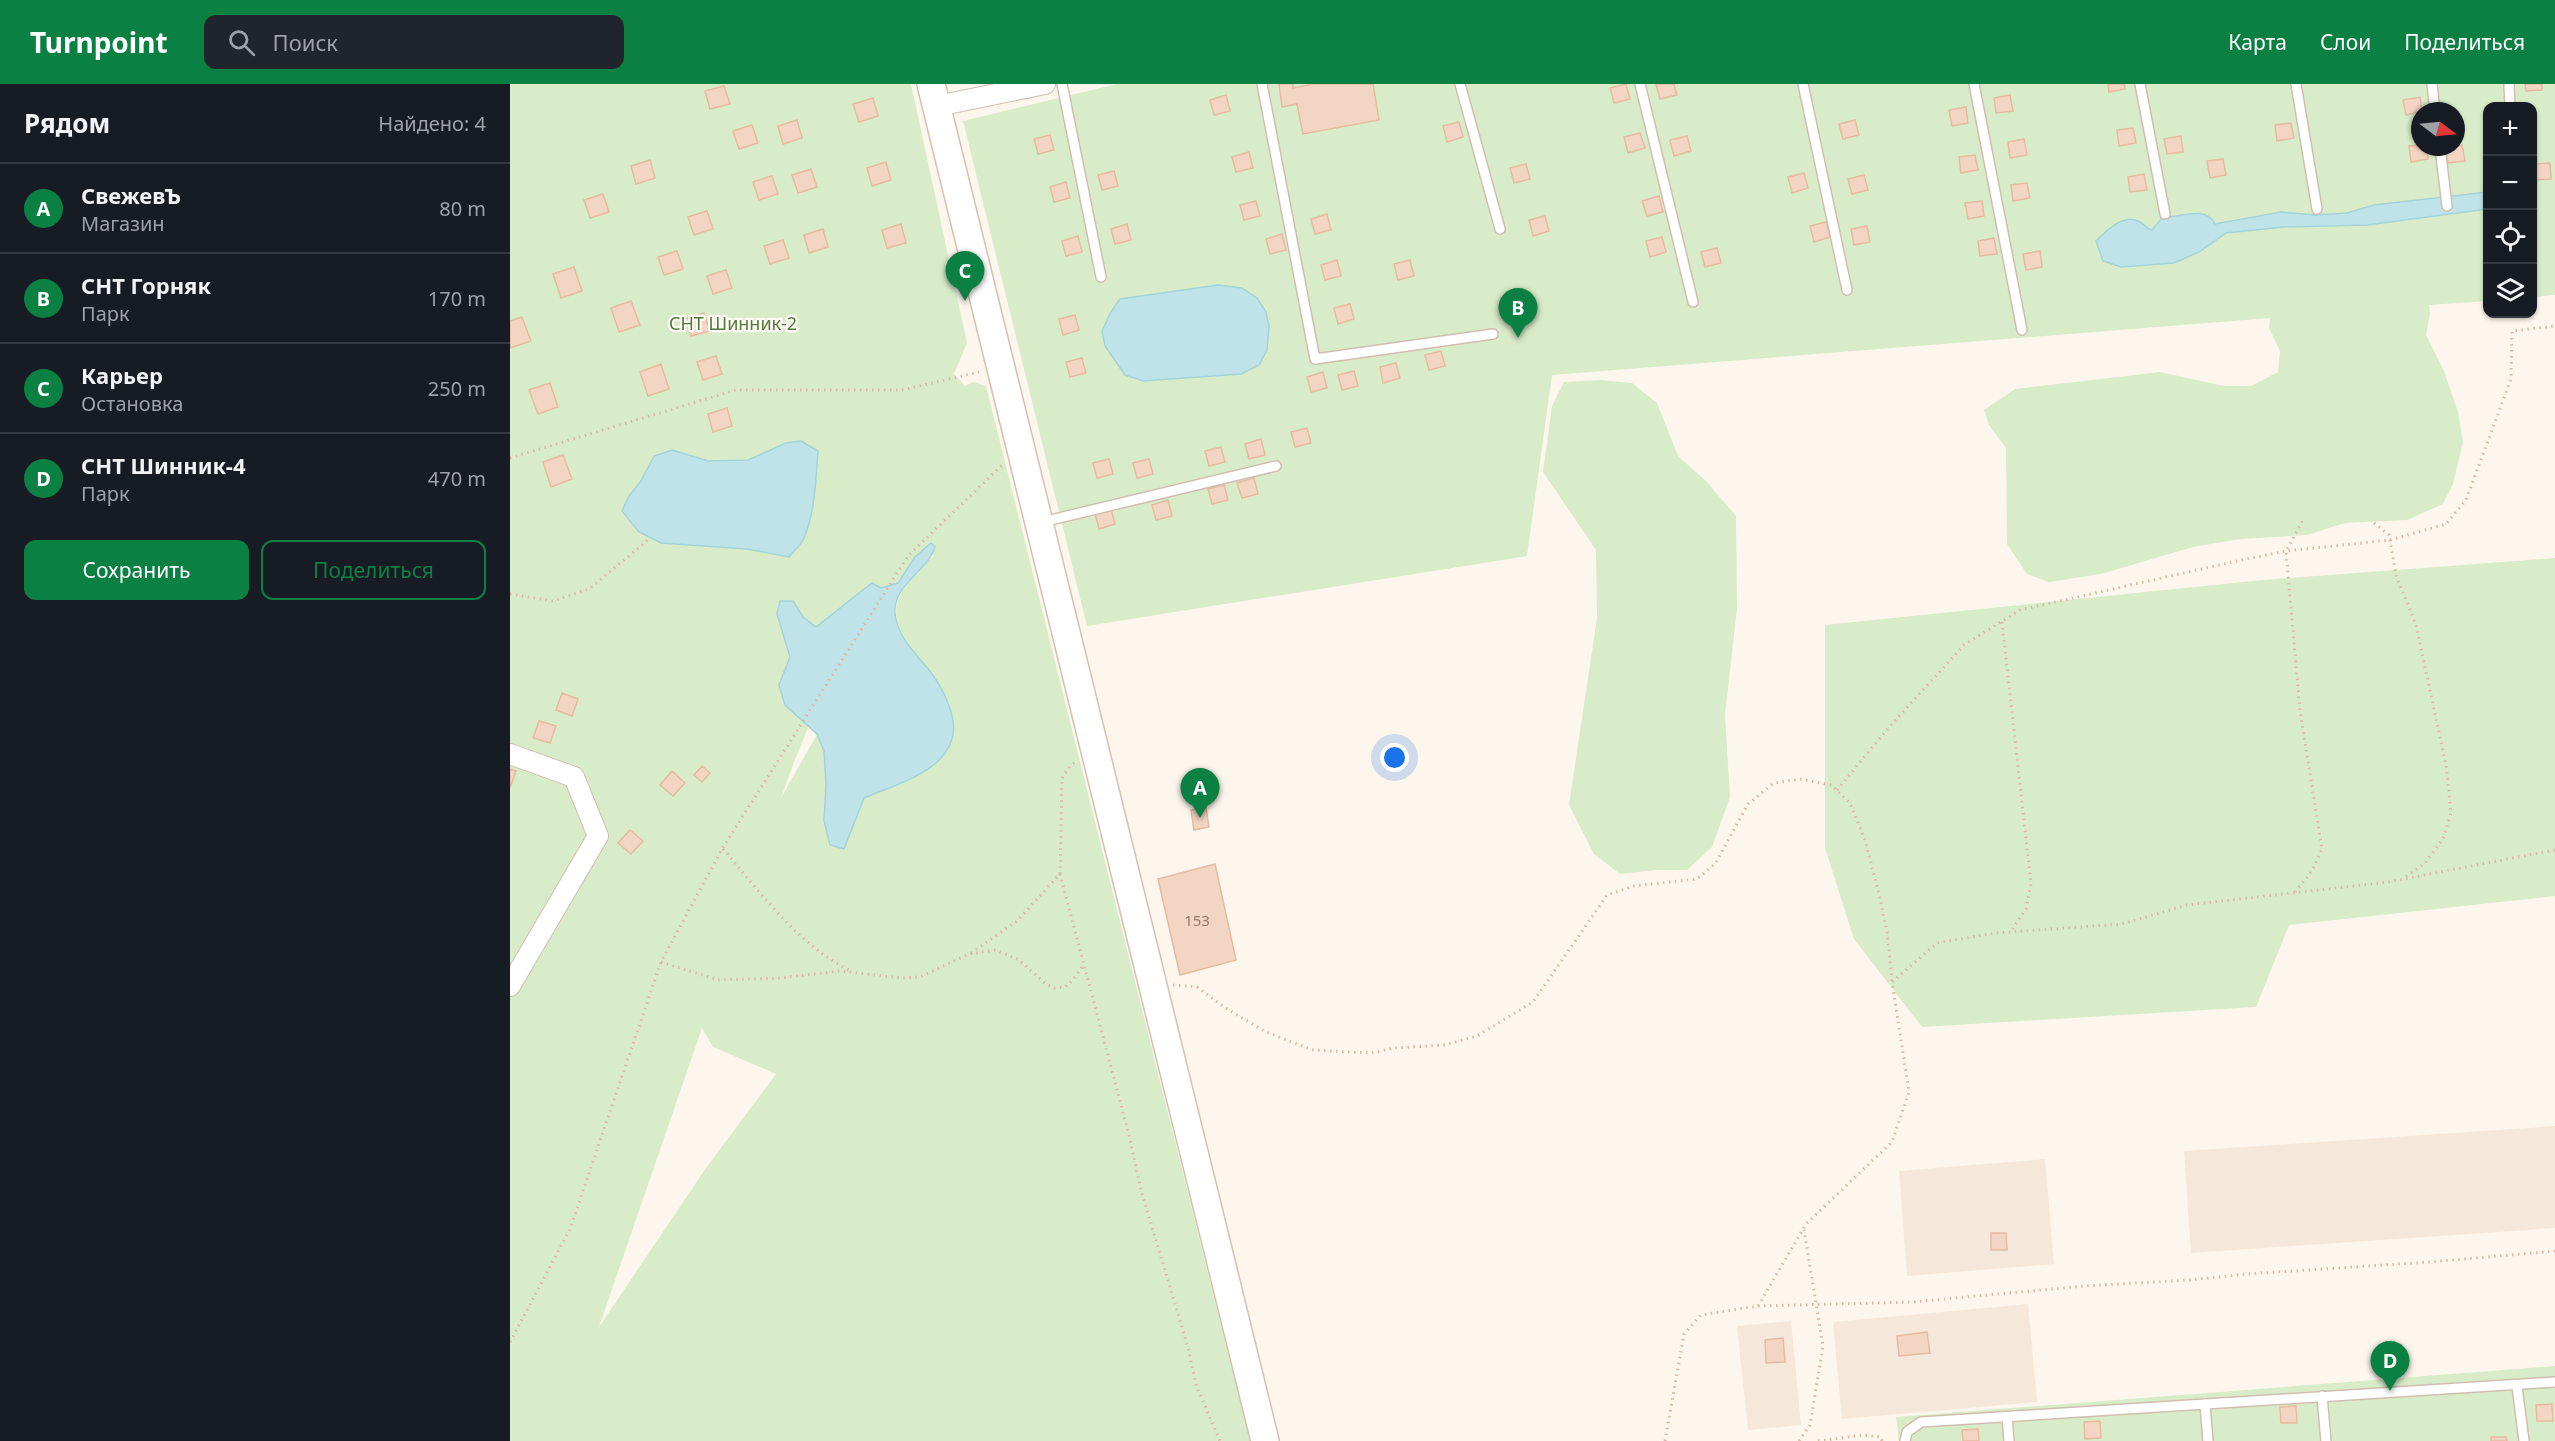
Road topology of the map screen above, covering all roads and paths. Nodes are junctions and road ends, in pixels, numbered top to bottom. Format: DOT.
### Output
graph roads {
  1 [pos="1045,84"];
  2 [pos="1062,84"];
  3 [pos="1262,84"];
  4 [pos="1460,84"];
  5 [pos="1640,84"];
  6 [pos="1803,84"];
  7 [pos="1974,84"];
  8 [pos="2140,84"];
  9 [pos="2296,84"];
  10 [pos="2432,84"];
  11 [pos="2509,84"];
  12 [pos="934,95"];
  13 [pos="2434,102"];
  14 [pos="2510,102"];
  15 [pos="2441,156"];
  16 [pos="2447,206"];
  17 [pos="2317,209"];
  18 [pos="2165,214"];
  19 [pos="1500,229"];
  20 [pos="1101,277"];
  21 [pos="1847,290"];
  22 [pos="1692,302"];
  23 [pos="2555,326"];
  24 [pos="2022,330"];
  25 [pos="1493,334"];
  26 [pos="1000,365"];
  27 [pos="1021,447"];
  28 [pos="510,458"];
  29 [pos="1276,466"];
  30 [pos="2304,518"];
  31 [pos="1039,523"];
  32 [pos="2374,523"];
  33 [pos="648,540"];
  34 [pos="2390,540"];
  35 [pos="2286,551"];
  36 [pos="510,594"];
  37 [pos="2002,622"];
  38 [pos="1096,753"];
  39 [pos="510,754"];
  40 [pos="1837,790"];
  41 [pos="722,849"];
  42 [pos="2555,850"];
  43 [pos="1060,874"];
  44 [pos="2402,879"];
  45 [pos="2295,892"];
  46 [pos="2010,932"];
  47 [pos="969,954"];
  48 [pos="662,962"];
  49 [pos="1084,964"];
  50 [pos="854,972"];
  51 [pos="1892,982"];
  52 [pos="510,986"];
  53 [pos="1153,987"];
  54 [pos="1804,1229"];
  55 [pos="2555,1251"];
  56 [pos="1758,1306"];
  57 [pos="1818,1306"];
  58 [pos="510,1342"];
  59 [pos="2555,1382"];
  60 [pos="2517,1386"];
  61 [pos="2322,1396"];
  62 [pos="2205,1404"];
  63 [pos="2007,1417"];
  64 [pos="1220,1441"];
  65 [pos="1265,1441"];
  66 [pos="1665,1441"];
  67 [pos="1798,1441"];
  68 [pos="1818,1441"];
  69 [pos="1882,1441"];
  70 [pos="1905,1441"];
  71 [pos="2009,1441"];
  72 [pos="2208,1441"];
  73 [pos="2326,1441"];
  74 [pos="2523,1441"];
  1 -- 12 [label="street"];
  2 -- 20 [label="lane"];
  3 -- 25 [label="lane"];
  4 -- 19 [label="lane"];
  5 -- 22 [label="lane"];
  6 -- 21 [label="lane"];
  7 -- 24 [label="lane"];
  8 -- 18 [label="lane"];
  9 -- 17 [label="lane"];
  10 -- 13 [label="lane"];
  11 -- 14 [label="lane"];
  12 -- 26 [label="street"];
  15 -- 16 [label="lane"];
  23 -- 34 [label="path"];
  26 -- 27 [label="street"];
  26 -- 28 [label="path"];
  27 -- 31 [label="street"];
  27 -- 41 [label="path"];
  29 -- 31 [label="lane"];
  30 -- 35 [label="path"];
  31 -- 38 [label="street"];
  32 -- 34 [label="path"];
  33 -- 36 [label="path"];
  34 -- 35 [label="path"];
  34 -- 44 [label="path"];
  35 -- 37 [label="path"];
  35 -- 45 [label="path"];
  37 -- 40 [label="path"];
  37 -- 46 [label="path"];
  38 -- 43 [label="path"];
  38 -- 53 [label="street"];
  39 -- 52 [label="street"];
  40 -- 51 [label="path"];
  40 -- 53 [label="path"];
  41 -- 48 [label="path"];
  41 -- 50 [label="path"];
  42 -- 44 [label="path"];
  43 -- 47 [label="path"];
  43 -- 49 [label="path"];
  44 -- 45 [label="path"];
  45 -- 46 [label="path"];
  46 -- 51 [label="path"];
  47 -- 49 [label="path"];
  47 -- 50 [label="path"];
  48 -- 50 [label="path"];
  48 -- 58 [label="path"];
  49 -- 64 [label="path"];
  51 -- 54 [label="path"];
  53 -- 65 [label="street"];
  54 -- 56 [label="path"];
  54 -- 57 [label="path"];
  55 -- 57 [label="path"];
  56 -- 57 [label="path"];
  56 -- 66 [label="path"];
  57 -- 67 [label="path"];
  59 -- 60 [label="lane"];
  60 -- 61 [label="lane"];
  60 -- 74 [label="lane"];
  61 -- 62 [label="lane"];
  61 -- 73 [label="lane"];
  62 -- 63 [label="lane"];
  62 -- 72 [label="lane"];
  63 -- 70 [label="lane"];
  63 -- 71 [label="lane"];
  68 -- 69 [label="path"];
}
